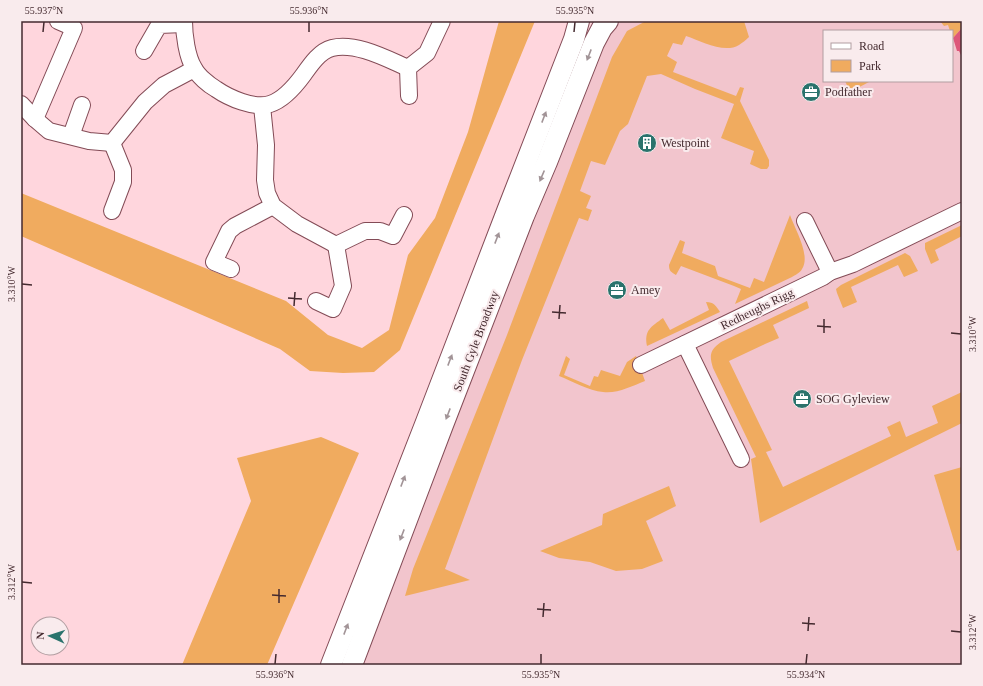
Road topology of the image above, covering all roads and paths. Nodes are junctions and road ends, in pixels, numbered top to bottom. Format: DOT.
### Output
graph roads {
  1 [pos="58,21"];
  2 [pos="442,21"];
  3 [pos="579,21"];
  4 [pos="608,21"];
  5 [pos="184,22"];
  6 [pos="144,50"];
  7 [pos="408,68"];
  8 [pos="194,69"];
  9 [pos="409,96"];
  10 [pos="21,104"];
  11 [pos="82,105"];
  12 [pos="262,106"];
  13 [pos="35,119"];
  14 [pos="71,136"];
  15 [pos="112,143"];
  16 [pos="273,206"];
  17 [pos="112,211"];
  18 [pos="962,211"];
  19 [pos="404,215"];
  20 [pos="805,221"];
  21 [pos="336,245"];
  22 [pos="231,269"];
  23 [pos="830,272"];
  24 [pos="316,301"];
  25 [pos="685,344"];
  26 [pos="641,365"];
  27 [pos="742,459"];
  28 [pos="332,665"];
  29 [pos="352,665"];
  1 -- 13 [label="street"];
  2 -- 7 [label="street"];
  28 -- 3 [label="street, South Gyle Broadway, one-way"];
  4 -- 29 [label="street, South Gyle Broadway, one-way"];
  5 -- 6 [label="street"];
  5 -- 8 [label="street"];
  7 -- 9 [label="street"];
  7 -- 12 [label="street"];
  8 -- 12 [label="street"];
  8 -- 15 [label="street"];
  10 -- 13 [label="street"];
  11 -- 14 [label="street"];
  12 -- 16 [label="street"];
  13 -- 14 [label="street"];
  14 -- 15 [label="street"];
  15 -- 17 [label="street"];
  16 -- 21 [label="street"];
  16 -- 22 [label="street"];
  18 -- 23 [label="street, Redheughs Rigg"];
  19 -- 21 [label="street"];
  20 -- 23 [label="street"];
  21 -- 24 [label="street"];
  23 -- 25 [label="street, Redheughs Rigg"];
  25 -- 26 [label="street, Redheughs Rigg"];
  25 -- 27 [label="street"];
}
